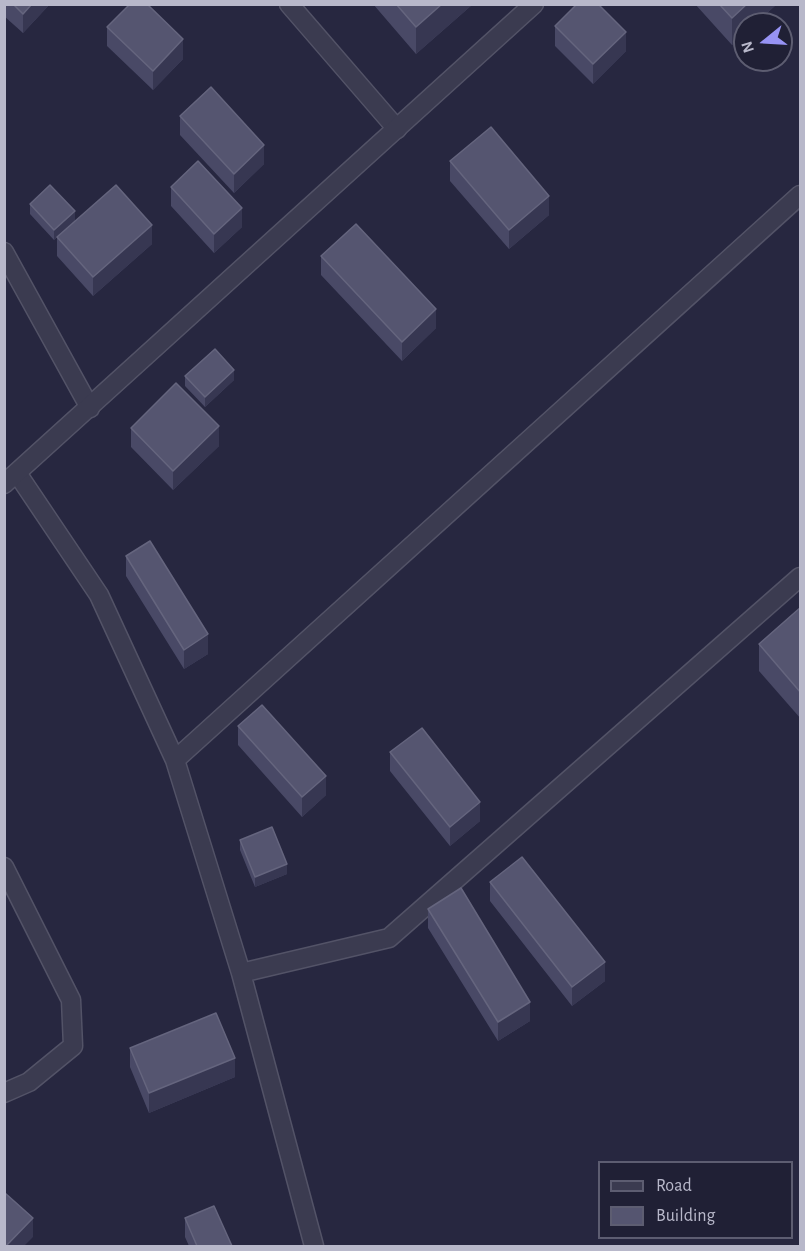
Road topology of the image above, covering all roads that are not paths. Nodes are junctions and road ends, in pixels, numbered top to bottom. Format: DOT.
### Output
graph roads {
  1 [pos="289,4"];
  2 [pos="534,4"];
  3 [pos="397,129"];
  4 [pos="801,195"];
  5 [pos="4,252"];
  6 [pos="90,408"];
  7 [pos="11,479"];
  8 [pos="801,577"];
  9 [pos="175,760"];
  10 [pos="4,867"];
  11 [pos="241,973"];
  12 [pos="4,1093"];
  13 [pos="314,1246"];
  1 -- 3 [label="street"];
  2 -- 3 [label="street"];
  3 -- 6 [label="street"];
  4 -- 9 [label="street"];
  5 -- 6 [label="street"];
  6 -- 7 [label="street"];
  7 -- 9 [label="street"];
  8 -- 11 [label="street"];
  9 -- 11 [label="street"];
  10 -- 12 [label="street"];
  11 -- 13 [label="street"];
}
